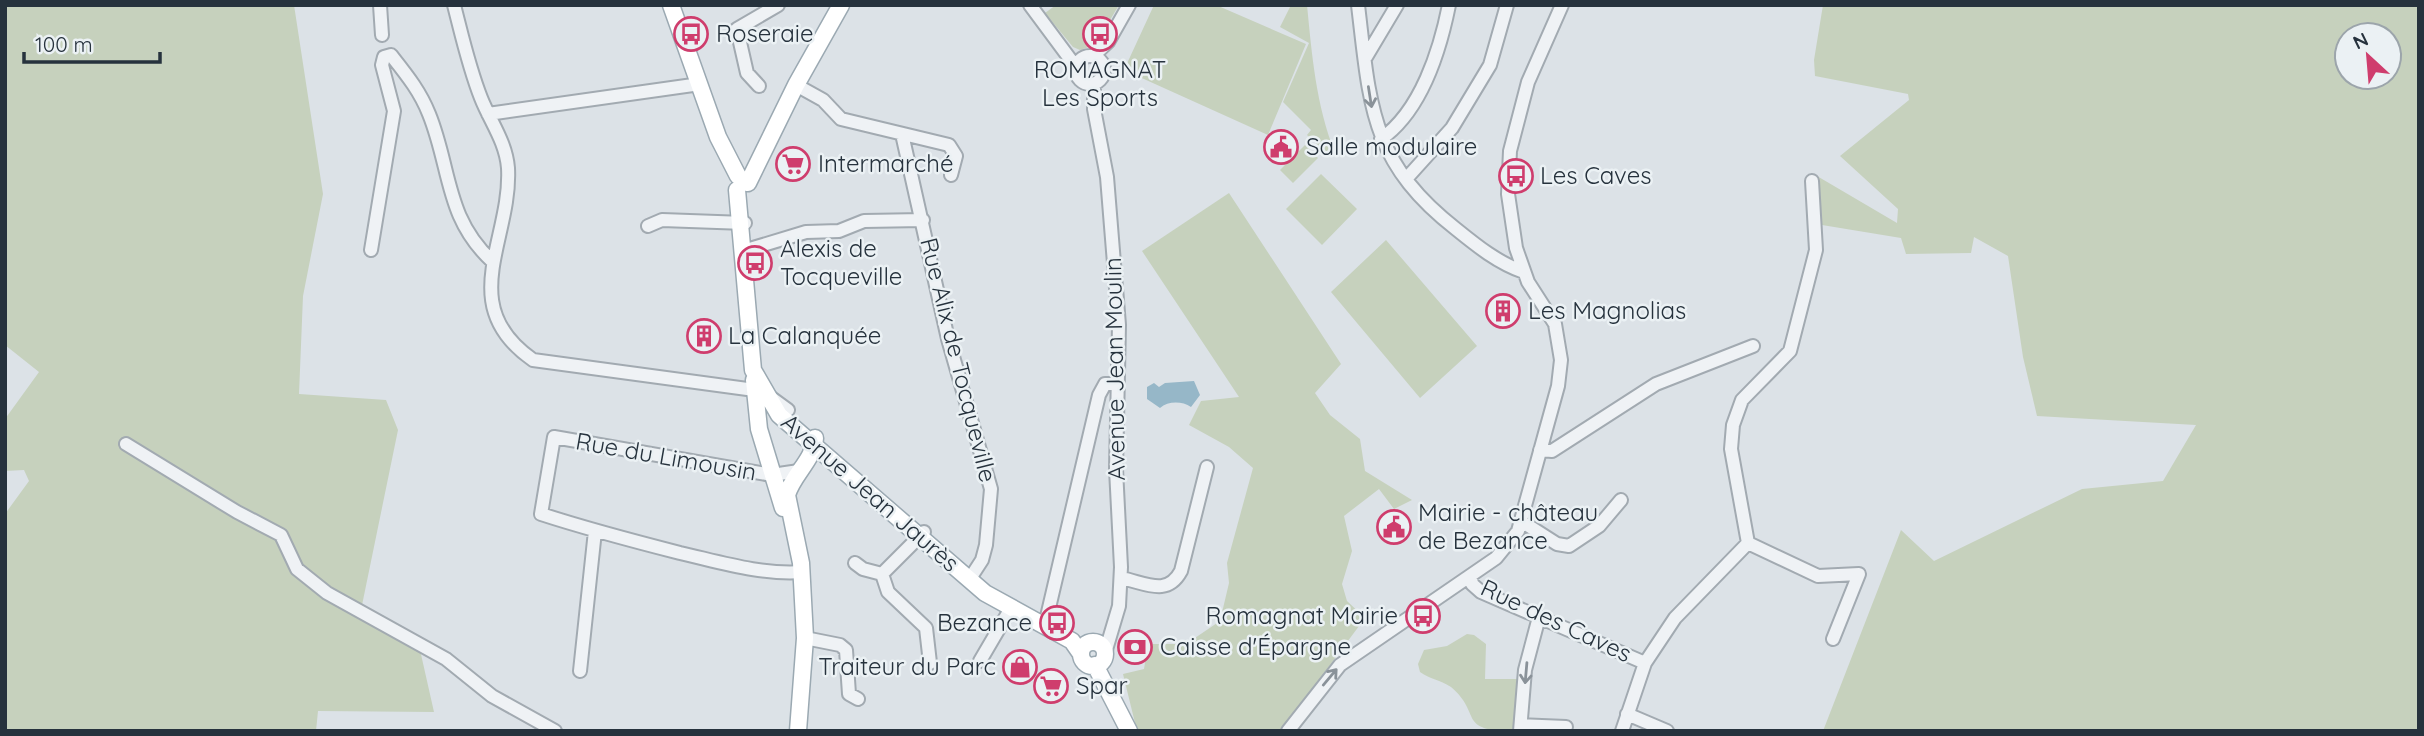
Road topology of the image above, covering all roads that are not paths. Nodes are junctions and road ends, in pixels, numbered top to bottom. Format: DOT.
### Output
graph roads {
  1 [pos="380,5"];
  2 [pos="454,5"];
  3 [pos="671,5"];
  4 [pos="778,5"];
  5 [pos="841,5"];
  6 [pos="1030,5"];
  7 [pos="1129,5"];
  8 [pos="1358,5"];
  9 [pos="1397,5"];
  10 [pos="1450,5"];
  11 [pos="1507,5"];
  12 [pos="1562,5"];
  13 [pos="382,35"];
  14 [pos="1366,57"];
  15 [pos="1088,61"];
  16 [pos="1080,82"];
  17 [pos="700,83"];
  18 [pos="1094,84"];
  19 [pos="796,85"];
  20 [pos="759,86"];
  21 [pos="1094,109"];
  22 [pos="488,114"];
  23 [pos="902,134"];
  24 [pos="718,137"];
  25 [pos="1381,139"];
  26 [pos="768,141"];
  27 [pos="727,157"];
  28 [pos="756,158"];
  29 [pos="951,175"];
  30 [pos="1406,179"];
  31 [pos="1812,181"];
  32 [pos="741,182"];
  33 [pos="923,220"];
  34 [pos="742,223"];
  35 [pos="648,226"];
  36 [pos="371,250"];
  37 [pos="746,250"];
  38 [pos="492,261"];
  39 [pos="1524,272"];
  40 [pos="1753,346"];
  41 [pos="1116,384"];
  42 [pos="762,388"];
  43 [pos="783,413"];
  44 [pos="759,429"];
  45 [pos="814,440"];
  46 [pos="126,444"];
  47 [pos="1540,450"];
  48 [pos="833,463"];
  49 [pos="1207,467"];
  50 [pos="799,471"];
  51 [pos="772,475"];
  52 [pos="1621,500"];
  53 [pos="1521,521"];
  54 [pos="792,530"];
  55 [pos="595,531"];
  56 [pos="922,534"];
  57 [pos="1748,543"];
  58 [pos="855,563"];
  59 [pos="802,572"];
  60 [pos="882,574"];
  61 [pos="971,577"];
  62 [pos="1471,577"];
  63 [pos="1121,578"];
  64 [pos="1011,608"];
  65 [pos="1539,617"];
  66 [pos="1046,623"];
  67 [pos="805,638"];
  68 [pos="1833,639"];
  69 [pos="1093,652"];
  70 [pos="980,661"];
  71 [pos="930,663"];
  72 [pos="1645,663"];
  73 [pos="580,671"];
  74 [pos="858,699"];
  75 [pos="1627,714"];
  76 [pos="1566,727"];
  77 [pos="1127,728"];
  78 [pos="1521,728"];
  79 [pos="555,731"];
  80 [pos="798,731"];
  81 [pos="1288,731"];
  82 [pos="1622,731"];
  83 [pos="1667,731"];
  1 -- 13 [label="street"];
  2 -- 22 [label="street"];
  3 -- 17 [label="main road, Avenue Jean Jaurès"];
  4 -- 20 [label="street"];
  5 -- 19 [label="main road"];
  6 -- 15 [label="street"];
  7 -- 15 [label="street"];
  8 -- 14 [label="street"];
  9 -- 14 [label="street"];
  10 -- 25 [label="street"];
  11 -- 30 [label="street"];
  12 -- 39 [label="street"];
  14 -- 25 [label="street, one-way"];
  15 -- 16 [label="street, Avenue Jean Moulin"];
  15 -- 18 [label="street"];
  16 -- 18 [label="street"];
  16 -- 21 [label="street, Avenue Jean Moulin"];
  17 -- 22 [label="street"];
  17 -- 24 [label="main road, Avenue Jean Jaurès"];
  18 -- 21 [label="street, Avenue Jean Moulin"];
  19 -- 23 [label="street"];
  19 -- 26 [label="main road"];
  21 -- 41 [label="street, Avenue Jean Moulin"];
  22 -- 38 [label="street"];
  23 -- 29 [label="street"];
  23 -- 33 [label="street, Rue Alix de Tocqueville"];
  24 -- 27 [label="main road, Avenue Jean Jaurès"];
  24 -- 32 [label="main road, Avenue Jean Jaurès"];
  25 -- 30 [label="street"];
  26 -- 28 [label="main road"];
  26 -- 32 [label="main road"];
  27 -- 28 [label="main road"];
  27 -- 32 [label="main road, Avenue Jean Jaurès"];
  28 -- 32 [label="main road"];
  30 -- 39 [label="street"];
  31 -- 57 [label="street"];
  32 -- 34 [label="main road, Avenue Jean Jaurès"];
  33 -- 37 [label="street, Rue Alix de Tocqueville"];
  33 -- 61 [label="street, Rue Alix de Tocqueville"];
  34 -- 35 [label="street"];
  34 -- 37 [label="main road, Avenue Jean Jaurès"];
  36 -- 38 [label="street"];
  37 -- 42 [label="main road, Avenue Jean Jaurès"];
  37 -- 42 [label="main road, Avenue Jean Jaurès"];
  38 -- 42 [label="street"];
  39 -- 47 [label="street"];
  40 -- 47 [label="street"];
  41 -- 63 [label="street, Avenue Jean Moulin"];
  41 -- 66 [label="street"];
  42 -- 43 [label="main road, Avenue Jean Jaurès"];
  42 -- 44 [label="main road"];
  43 -- 44 [label="main road"];
  43 -- 45 [label="main road"];
  44 -- 51 [label="main road"];
  45 -- 48 [label="main road, Avenue Jean Jaurès"];
  45 -- 50 [label="main road"];
  45 -- 56 [label="main road, Avenue Jean Jaurès"];
  46 -- 79 [label="street"];
  47 -- 53 [label="street"];
  48 -- 50 [label="main road"];
  48 -- 56 [label="main road, Avenue Jean Jaurès"];
  49 -- 63 [label="street"];
  50 -- 51 [label="street"];
  50 -- 54 [label="main road"];
  51 -- 54 [label="main road"];
  51 -- 55 [label="street, Rue du Limousin"];
  52 -- 53 [label="street"];
  53 -- 62 [label="street"];
  54 -- 59 [label="main road"];
  55 -- 59 [label="street"];
  55 -- 73 [label="street"];
  56 -- 60 [label="street"];
  56 -- 61 [label="main road, Avenue Jean Jaurès"];
  57 -- 68 [label="street"];
  57 -- 72 [label="street"];
  58 -- 60 [label="street"];
  59 -- 67 [label="main road"];
  60 -- 71 [label="street"];
  61 -- 64 [label="main road, Avenue Jean Jaurès"];
  61 -- 66 [label="main road, Avenue Jean Jaurès"];
  62 -- 65 [label="street, Rue des Caves"];
  81 -- 62 [label="street, one-way"];
  63 -- 69 [label="street, Avenue Jean Moulin"];
  64 -- 66 [label="main road, Avenue Jean Jaurès"];
  64 -- 70 [label="street"];
  65 -- 72 [label="street, Rue des Caves"];
  65 -- 78 [label="street, one-way"];
  66 -- 69 [label="main road, Avenue Jean Jaurès"];
  67 -- 74 [label="street"];
  67 -- 80 [label="main road"];
  69 -- 77 [label="main road"];
  72 -- 75 [label="street"];
  75 -- 82 [label="street"];
  75 -- 83 [label="street"];
  76 -- 78 [label="street"];
}
